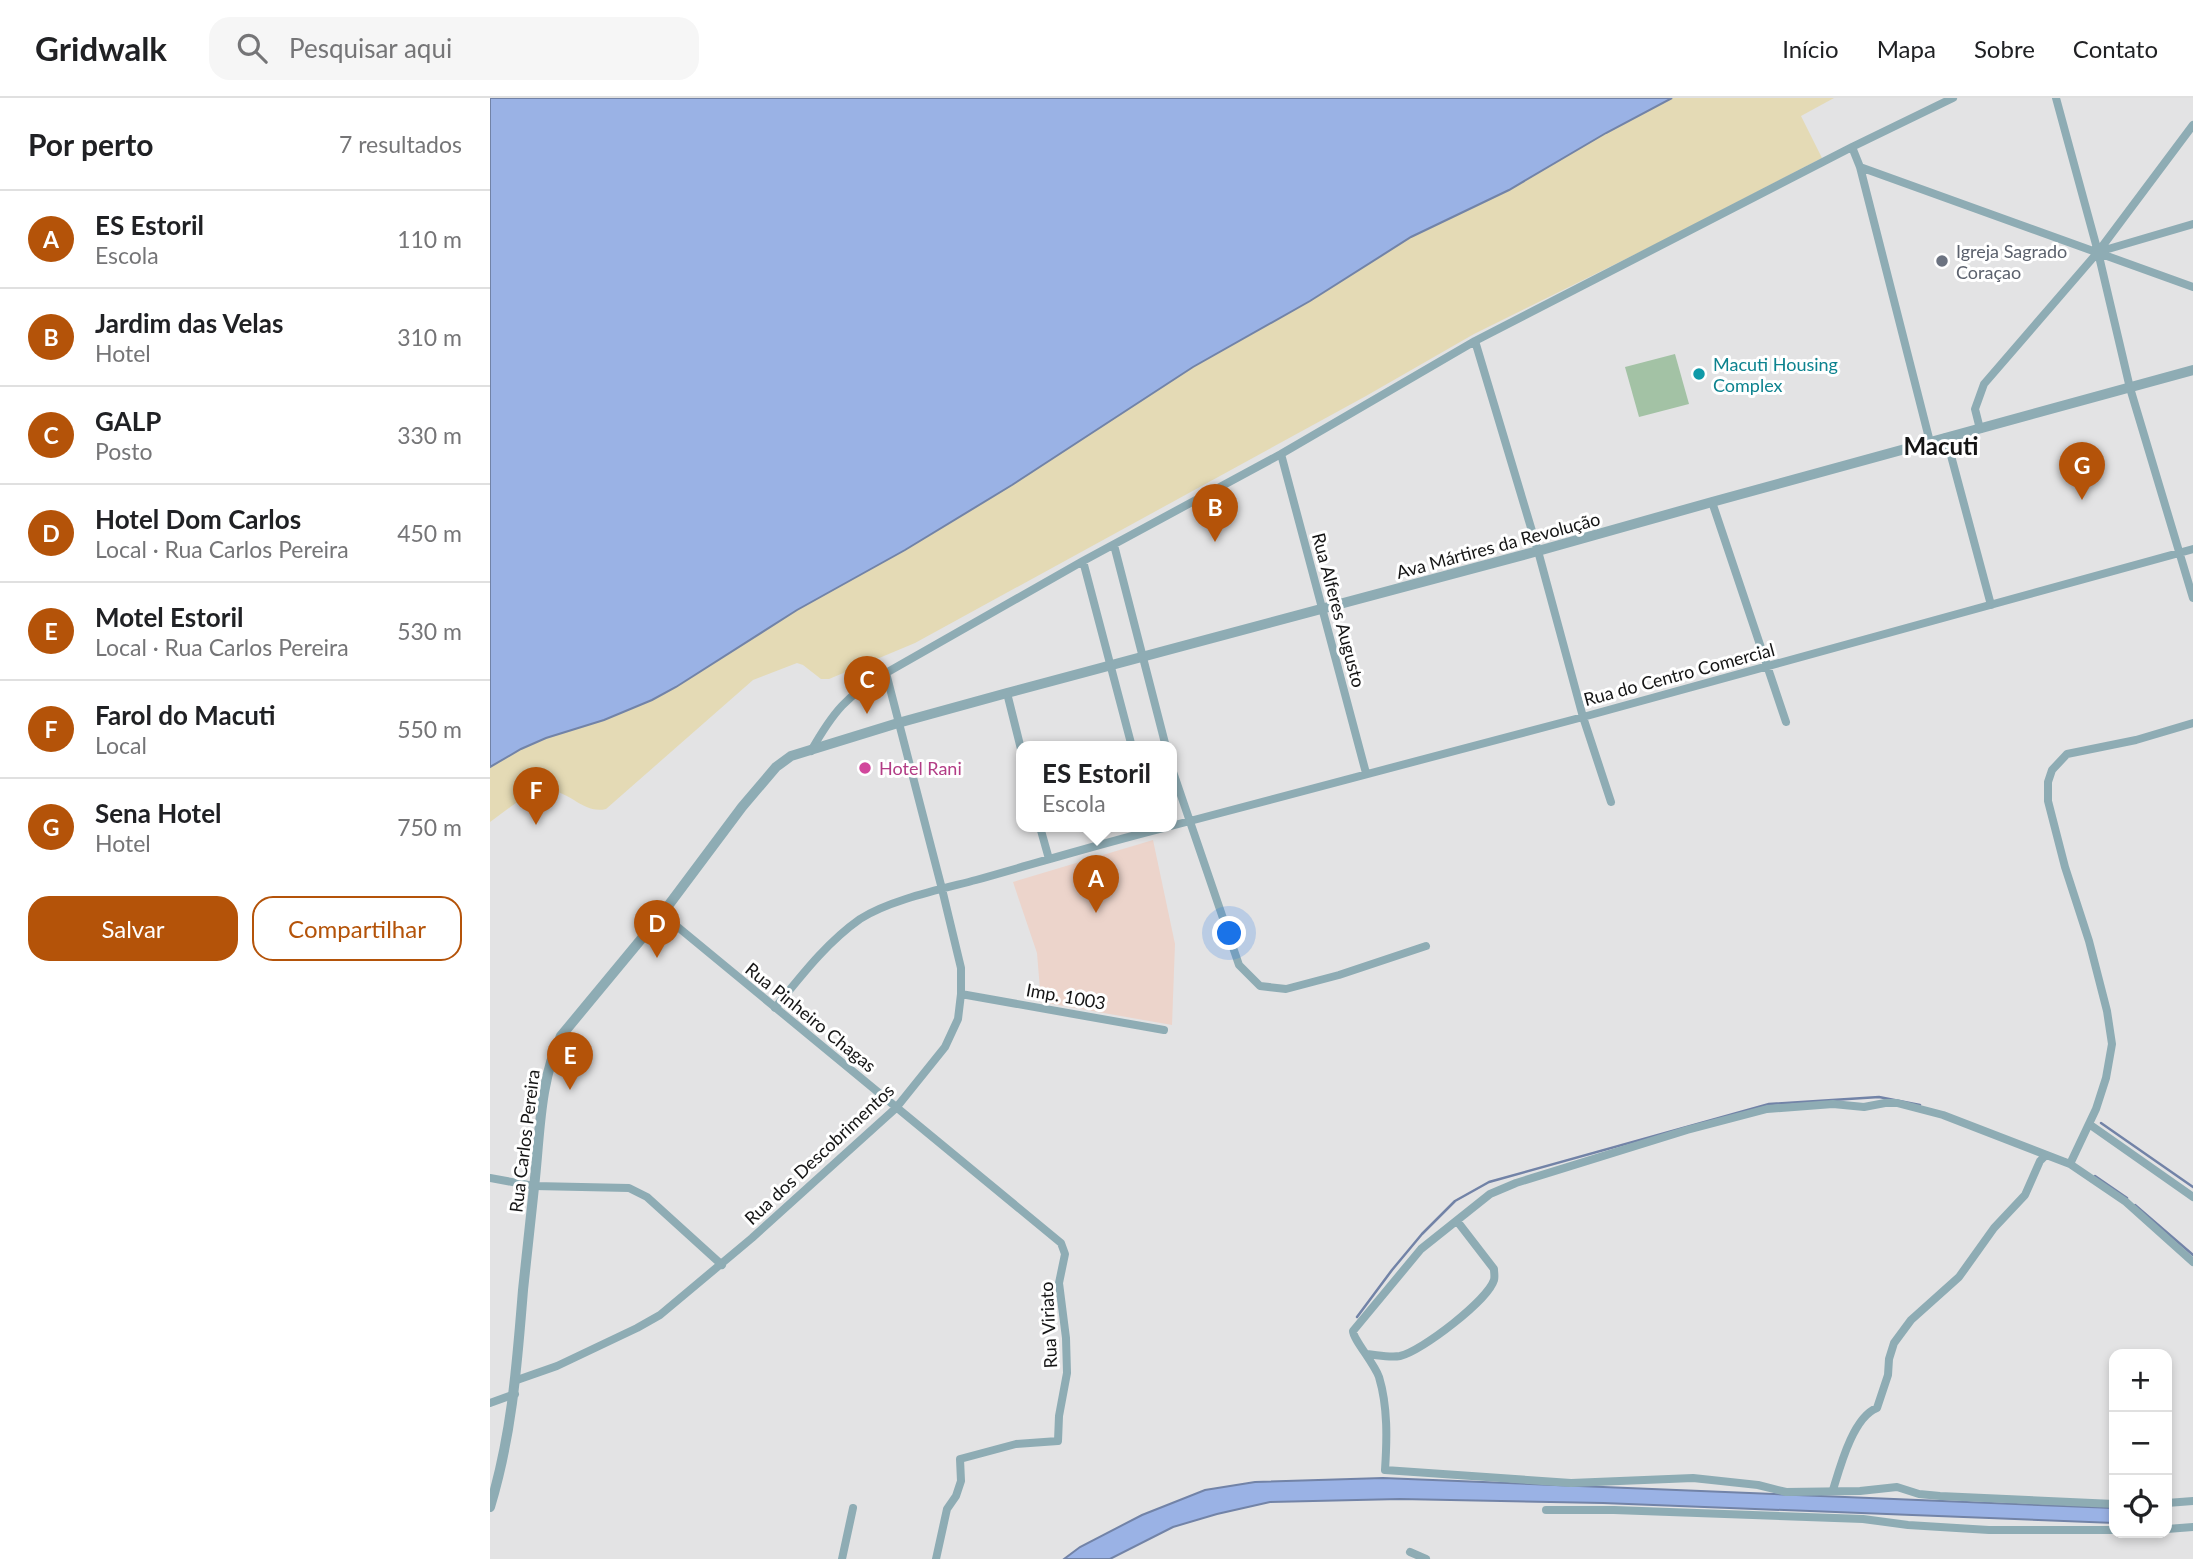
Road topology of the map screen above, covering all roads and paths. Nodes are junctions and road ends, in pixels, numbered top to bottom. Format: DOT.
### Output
graph roads {
  1 [pos="1954,98"];
  2 [pos="2056,98"];
  3 [pos="2193,125"];
  4 [pos="1852,147"];
  5 [pos="1860,167"];
  6 [pos="2193,224"];
  7 [pos="2098,252"];
  8 [pos="2193,288"];
  9 [pos="1475,341"];
  10 [pos="2193,370"];
  11 [pos="2130,388"];
  12 [pos="1980,429"];
  13 [pos="1946,437"];
  14 [pos="1930,442"];
  15 [pos="1281,454"];
  16 [pos="1712,502"];
  17 [pos="1114,545"];
  18 [pos="2193,549"];
  19 [pos="1538,551"];
  20 [pos="2179,553"];
  21 [pos="1083,561"];
  22 [pos="2193,598"];
  23 [pos="1991,605"];
  24 [pos="1323,608"];
  25 [pos="1143,656"];
  26 [pos="1112,665"];
  27 [pos="1768,667"];
  28 [pos="886,673"];
  29 [pos="1007,693"];
  30 [pos="1583,717"];
  31 [pos="1786,722"];
  32 [pos="898,723"];
  33 [pos="2193,723"];
  34 [pos="1019,741"];
  35 [pos="1131,741"];
  36 [pos="1164,741"];
  37 [pos="811,751"];
  38 [pos="1366,774"];
  39 [pos="1177,783"];
  40 [pos="1611,802"];
  41 [pos="1190,821"];
  42 [pos="1177,825"];
  43 [pos="1042,832"];
  44 [pos="1143,832"];
  45 [pos="1049,859"];
  46 [pos="942,889"];
  47 [pos="662,914"];
  48 [pos="1426,946"];
  49 [pos="961,993"];
  50 [pos="775,1008"];
  51 [pos="1164,1030"];
  52 [pos="897,1108"];
  53 [pos="2089,1124"];
  54 [pos="2046,1155"];
  55 [pos="2070,1164"];
  56 [pos="490,1178"];
  57 [pos="534,1186"];
  58 [pos="2193,1197"];
  59 [pos="1457,1221"];
  60 [pos="1065,1254"];
  61 [pos="2193,1262"];
  62 [pos="722,1265"];
  63 [pos="1367,1354"];
  64 [pos="517,1380"];
  65 [pos="515,1394"];
  66 [pos="490,1403"];
  67 [pos="1833,1490"];
  68 [pos="2193,1501"];
  69 [pos="2172,1503"];
  70 [pos="2109,1504"];
  71 [pos="490,1507"];
  72 [pos="853,1508"];
  73 [pos="1546,1510"];
  74 [pos="2193,1527"];
  75 [pos="2172,1529"];
  76 [pos="2109,1530"];
  77 [pos="1410,1552"];
  78 [pos="842,1559"];
  79 [pos="936,1559"];
  80 [pos="1426,1559"];
  1 -- 4 [label="street"];
  2 -- 7 [label="street"];
  3 -- 7 [label="street"];
  4 -- 5 [label="street"];
  4 -- 9 [label="street"];
  5 -- 7 [label="street"];
  5 -- 14 [label="street"];
  6 -- 7 [label="street"];
  7 -- 8 [label="street"];
  7 -- 11 [label="street"];
  7 -- 12 [label="street"];
  9 -- 15 [label="street"];
  9 -- 19 [label="street"];
  10 -- 11 [label="street, Ava Mártires da Revolução"];
  11 -- 12 [label="street, Ava Mártires da Revolução"];
  11 -- 20 [label="street"];
  12 -- 13 [label="street, Ava Mártires da Revolução"];
  13 -- 14 [label="street, Ava Mártires da Revolução"];
  13 -- 23 [label="street"];
  14 -- 16 [label="street, Ava Mártires da Revolução"];
  15 -- 17 [label="street"];
  15 -- 24 [label="street, Rua Alferes Augusto"];
  16 -- 19 [label="street, Ava Mártires da Revolução"];
  16 -- 27 [label="street"];
  17 -- 21 [label="street"];
  17 -- 25 [label="street"];
  18 -- 20 [label="street, Rua do Centro Comercial"];
  19 -- 24 [label="street, Ava Mártires da Revolução"];
  19 -- 30 [label="street"];
  20 -- 22 [label="street"];
  20 -- 23 [label="street, Rua do Centro Comercial"];
  21 -- 26 [label="street"];
  21 -- 28 [label="street"];
  23 -- 27 [label="street, Rua do Centro Comercial"];
  24 -- 25 [label="street, Ava Mártires da Revolução"];
  24 -- 38 [label="street, Rua Alferes Augusto"];
  25 -- 26 [label="street, Ava Mártires da Revolução"];
  25 -- 36 [label="street"];
  26 -- 29 [label="street, Ava Mártires da Revolução"];
  26 -- 35 [label="street"];
  27 -- 30 [label="street, Rua do Centro Comercial"];
  27 -- 31 [label="street"];
  28 -- 32 [label="street, Rua dos Descobrimentos"];
  28 -- 37 [label="street"];
  29 -- 32 [label="street, Ava Mártires da Revolução"];
  29 -- 34 [label="street"];
  30 -- 38 [label="street, Rua do Centro Comercial"];
  30 -- 40 [label="street"];
  32 -- 37 [label="street, Ava Mártires da Revolução"];
  32 -- 46 [label="street, Rua dos Descobrimentos"];
  33 -- 53 [label="street"];
  37 -- 47 [label="street, Rua Carlos Pereira"];
  38 -- 41 [label="street, Rua do Centro Comercial"];
  39 -- 41 [label="street"];
  41 -- 42 [label="street, Rua do Centro Comercial"];
  41 -- 48 [label="street"];
  43 -- 45 [label="street"];
  44 -- 45 [label="street, Rua do Centro Comercial"];
  45 -- 46 [label="street, Rua do Centro Comercial"];
  46 -- 49 [label="street, Rua dos Descobrimentos"];
  46 -- 50 [label="street, Rua do Centro Comercial"];
  47 -- 50 [label="street, Rua Pinheiro Chagas"];
  47 -- 57 [label="street, Rua Carlos Pereira"];
  49 -- 51 [label="street, Imp. 1003"];
  49 -- 52 [label="street, Rua dos Descobrimentos"];
  50 -- 52 [label="street, Rua Pinheiro Chagas"];
  52 -- 60 [label="street, Rua Pinheiro Chagas"];
  52 -- 62 [label="street, Rua dos Descobrimentos"];
  53 -- 55 [label="street"];
  53 -- 58 [label="street"];
  54 -- 55 [label="street"];
  54 -- 59 [label="street"];
  54 -- 67 [label="street"];
  55 -- 61 [label="street"];
  56 -- 57 [label="street"];
  57 -- 62 [label="street"];
  57 -- 64 [label="street, Rua Carlos Pereira"];
  59 -- 63 [label="street"];
  59 -- 63 [label="street"];
  60 -- 79 [label="street, Rua Viriato"];
  62 -- 64 [label="street, Rua dos Descobrimentos"];
  63 -- 67 [label="street"];
  64 -- 65 [label="street, Rua Carlos Pereira"];
  65 -- 66 [label="street"];
  65 -- 71 [label="street, Rua Carlos Pereira"];
  67 -- 70 [label="street"];
  68 -- 69 [label="street"];
  72 -- 78 [label="street"];
  73 -- 76 [label="street"];
  74 -- 75 [label="street"];
  77 -- 80 [label="street"];
}
